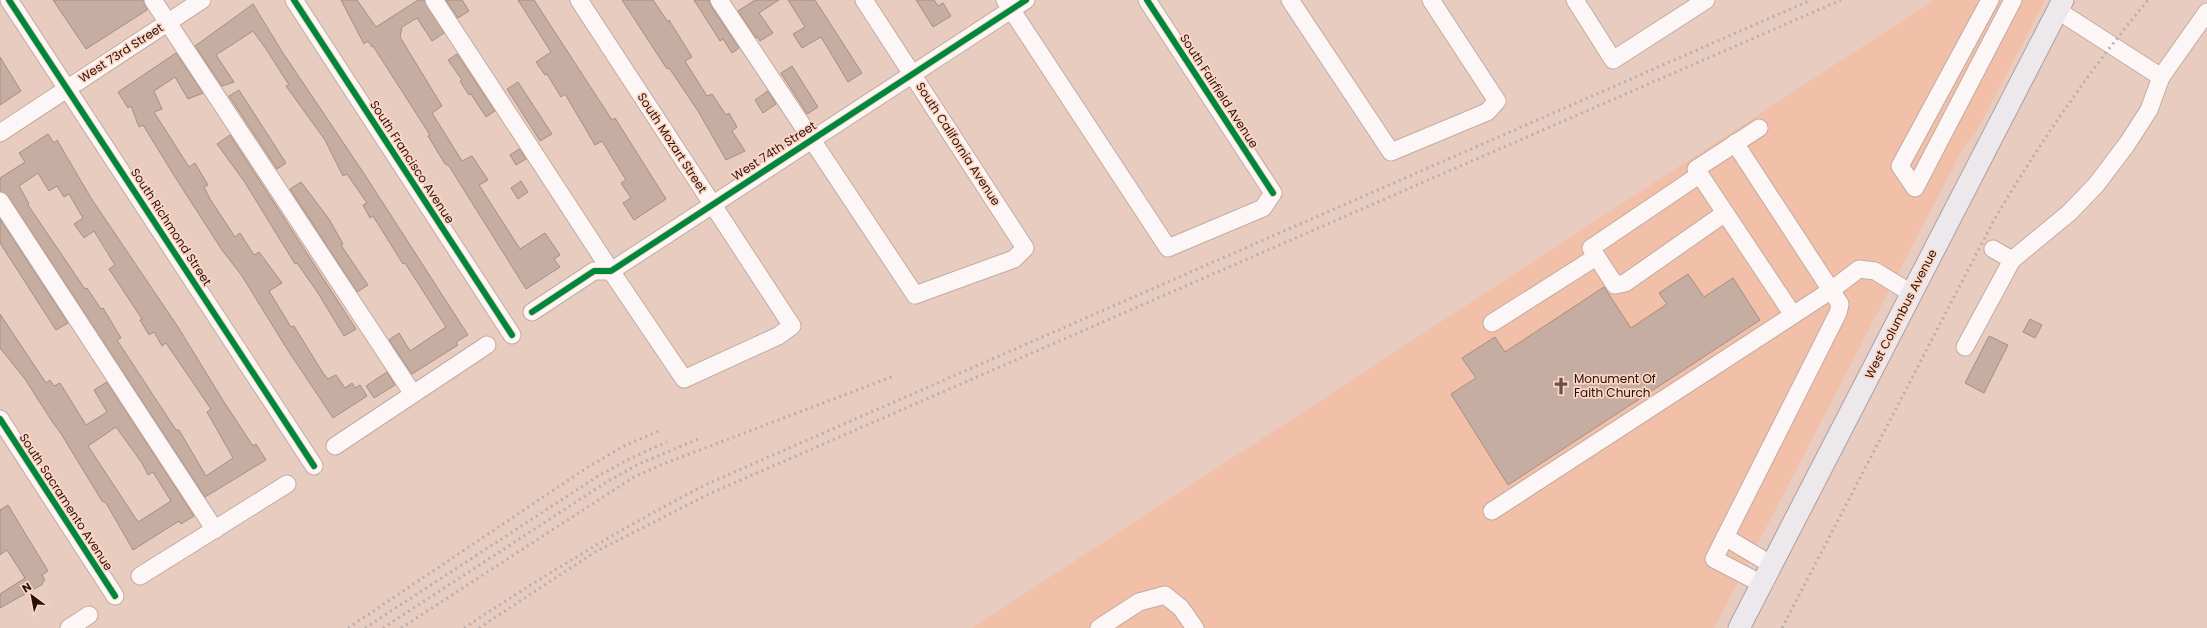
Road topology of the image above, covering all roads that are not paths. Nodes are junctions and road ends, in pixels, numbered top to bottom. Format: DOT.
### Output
graph roads {
  1 [pos="9,0"];
  2 [pos="153,0"];
  3 [pos="202,0"];
  4 [pos="294,0"];
  5 [pos="434,0"];
  6 [pos="578,0"];
  7 [pos="719,0"];
  8 [pos="864,0"];
  9 [pos="1026,0"];
  10 [pos="1147,0"];
  11 [pos="1290,0"];
  12 [pos="1432,0"];
  13 [pos="1574,0"];
  14 [pos="1706,0"];
  15 [pos="1990,0"];
  16 [pos="2012,0"];
  17 [pos="1008,5"];
  18 [pos="2060,5"];
  19 [pos="2207,12"];
  20 [pos="168,23"];
  21 [pos="912,74"];
  22 [pos="2161,77"];
  23 [pos="67,88"];
  24 [pos="1759,128"];
  25 [pos="0,133"];
  26 [pos="813,139"];
  27 [pos="1735,143"];
  28 [pos="1700,175"];
  29 [pos="0,201"];
  30 [pos="713,204"];
  31 [pos="1725,213"];
  32 [pos="1993,249"];
  33 [pos="1596,257"];
  34 [pos="2012,260"];
  35 [pos="611,271"];
  36 [pos="1830,291"];
  37 [pos="1911,293"];
  38 [pos="532,312"];
  39 [pos="1793,315"];
  40 [pos="1492,323"];
  41 [pos="512,336"];
  42 [pos="487,345"];
  43 [pos="1965,347"];
  44 [pos="413,394"];
  45 [pos="0,420"];
  46 [pos="335,446"];
  47 [pos="314,466"];
  48 [pos="287,484"];
  49 [pos="1492,511"];
  50 [pos="215,530"];
  51 [pos="1725,537"];
  52 [pos="1772,565"];
  53 [pos="140,576"];
  54 [pos="1762,584"];
  55 [pos="115,596"];
  56 [pos="89,615"];
  57 [pos="69,628"];
  58 [pos="1099,628"];
  59 [pos="1195,628"];
  60 [pos="1739,628"];
  1 -- 23 [label="street, South Richmond Street"];
  2 -- 20 [label="street"];
  3 -- 20 [label="street, West 73rd Street"];
  4 -- 41 [label="street, South Francisco Avenue"];
  5 -- 35 [label="street"];
  6 -- 30 [label="street, South Mozart Street"];
  7 -- 26 [label="street"];
  8 -- 21 [label="street, South California Avenue"];
  9 -- 17 [label="street, West 74th Street"];
  10 -- 17 [label="street, South Fairfield Avenue"];
  11 -- 12 [label="street"];
  13 -- 14 [label="street"];
  15 -- 16 [label="street"];
  17 -- 21 [label="street, West 74th Street"];
  18 -- 22 [label="street"];
  18 -- 37 [label="main road, West Columbus Avenue"];
  19 -- 22 [label="street"];
  20 -- 23 [label="street, West 73rd Street"];
  20 -- 44 [label="street"];
  21 -- 26 [label="street, West 74th Street"];
  21 -- 26 [label="street, South California Avenue"];
  22 -- 34 [label="street"];
  23 -- 25 [label="street, West 73rd Street"];
  23 -- 47 [label="street, South Richmond Street"];
  24 -- 27 [label="street"];
  26 -- 30 [label="street, West 74th Street"];
  27 -- 28 [label="street"];
  27 -- 36 [label="street"];
  28 -- 31 [label="street"];
  28 -- 33 [label="street"];
  29 -- 50 [label="street"];
  30 -- 35 [label="street, West 74th Street"];
  30 -- 35 [label="street, South Mozart Street"];
  31 -- 33 [label="street"];
  31 -- 39 [label="street"];
  32 -- 34 [label="street"];
  33 -- 40 [label="street"];
  34 -- 43 [label="street"];
  35 -- 38 [label="street, West 74th Street"];
  36 -- 37 [label="street"];
  36 -- 39 [label="street"];
  36 -- 51 [label="street"];
  37 -- 52 [label="main road, West Columbus Avenue"];
  39 -- 49 [label="street"];
  42 -- 44 [label="street"];
  44 -- 46 [label="street"];
  45 -- 55 [label="street, South Sacramento Avenue"];
  48 -- 50 [label="street"];
  50 -- 53 [label="street"];
  51 -- 52 [label="street"];
  51 -- 54 [label="street"];
  52 -- 54 [label="main road, West Columbus Avenue"];
  54 -- 60 [label="main road, West Columbus Avenue"];
  56 -- 57 [label="street"];
  58 -- 59 [label="street"];
}
